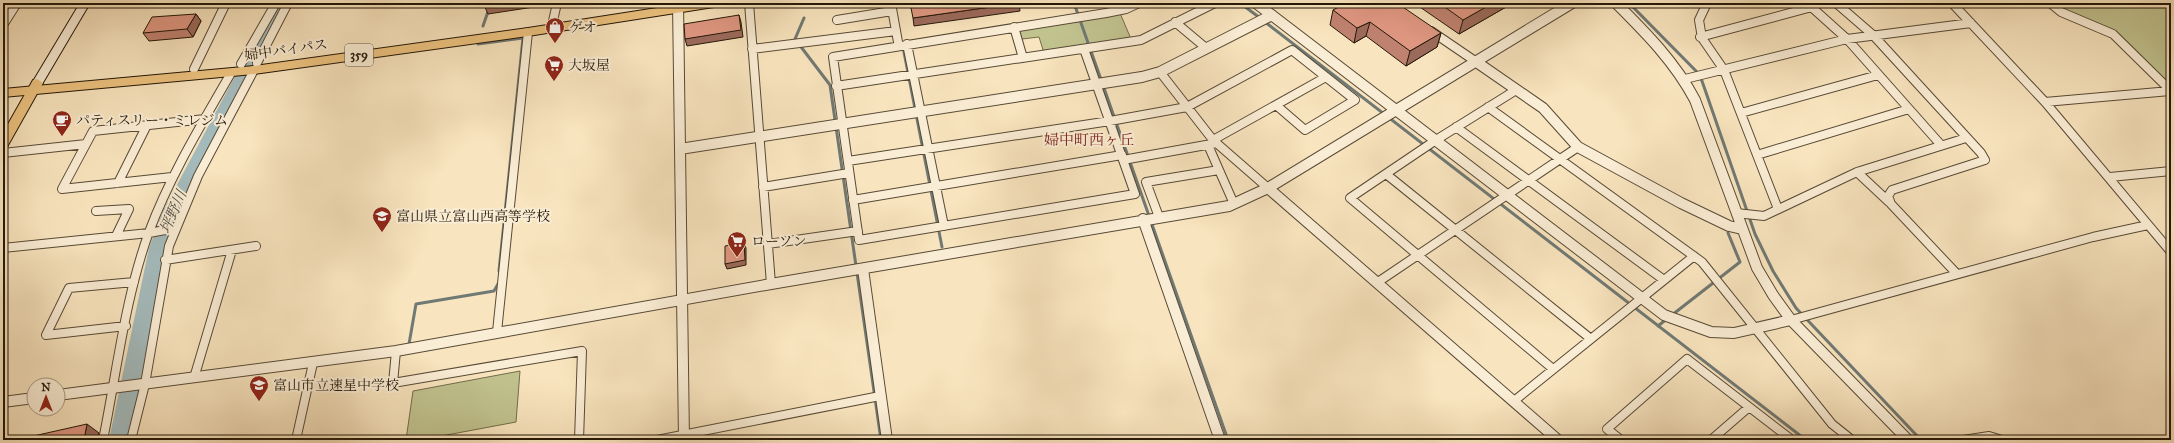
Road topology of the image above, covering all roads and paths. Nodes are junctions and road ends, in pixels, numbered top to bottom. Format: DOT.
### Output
graph roads {
  1 [pos="17,3"];
  2 [pos="85,3"];
  3 [pos="226,3"];
  4 [pos="276,3"];
  5 [pos="288,3"];
  6 [pos="557,3"];
  7 [pos="714,3"];
  8 [pos="749,3"];
  9 [pos="891,3"];
  10 [pos="1138,3"];
  11 [pos="1214,3"];
  12 [pos="1256,3"];
  13 [pos="1572,3"];
  14 [pos="1616,3"];
  15 [pos="1707,3"];
  16 [pos="1836,3"];
  17 [pos="1952,3"];
  18 [pos="2050,3"];
  19 [pos="678,5"];
  20 [pos="1809,5"];
  21 [pos="892,11"];
  22 [pos="1272,15"];
  23 [pos="836,20"];
  24 [pos="553,21"];
  25 [pos="1176,22"];
  26 [pos="1971,23"];
  27 [pos="3,25"];
  28 [pos="1423,25"];
  29 [pos="1014,27"];
  30 [pos="896,31"];
  31 [pos="528,32"];
  32 [pos="1873,35"];
  33 [pos="1700,37"];
  34 [pos="1847,39"];
  35 [pos="898,42"];
  36 [pos="907,44"];
  37 [pos="1206,48"];
  38 [pos="752,49"];
  39 [pos="1084,49"];
  40 [pos="1023,58"];
  41 [pos="1475,61"];
  42 [pos="241,64"];
  43 [pos="256,66"];
  44 [pos="194,69"];
  45 [pos="1724,70"];
  46 [pos="1160,72"];
  47 [pos="232,73"];
  48 [pos="1878,74"];
  49 [pos="913,75"];
  50 [pos="1326,77"];
  51 [pos="1685,79"];
  52 [pos="1097,85"];
  53 [pos="3,86"];
  54 [pos="836,86"];
  55 [pos="35,87"];
  56 [pos="1516,90"];
  57 [pos="2171,91"];
  58 [pos="3,93"];
  59 [pos="2045,102"];
  60 [pos="1276,105"];
  61 [pos="1187,107"];
  62 [pos="1488,107"];
  63 [pos="1909,109"];
  64 [pos="1395,110"];
  65 [pos="920,112"];
  66 [pos="1741,113"];
  67 [pos="204,119"];
  68 [pos="1110,121"];
  69 [pos="842,124"];
  70 [pos="147,125"];
  71 [pos="1456,127"];
  72 [pos="759,137"];
  73 [pos="1966,138"];
  74 [pos="1436,140"];
  75 [pos="1213,142"];
  76 [pos="3,144"];
  77 [pos="86,144"];
  78 [pos="1941,145"];
  79 [pos="1578,147"];
  80 [pos="680,149"];
  81 [pos="928,149"];
  82 [pos="3,153"];
  83 [pos="1757,155"];
  84 [pos="1122,158"];
  85 [pos="1560,159"];
  86 [pos="848,161"];
  87 [pos="1219,170"];
  88 [pos="2171,171"];
  89 [pos="1857,172"];
  90 [pos="849,173"];
  91 [pos="1386,174"];
  92 [pos="172,177"];
  93 [pos="2110,178"];
  94 [pos="1529,181"];
  95 [pos="118,183"];
  96 [pos="935,186"];
  97 [pos="763,187"];
  98 [pos="1268,188"];
  99 [pos="1507,195"];
  100 [pos="853,200"];
  101 [pos="1234,204"];
  102 [pos="1891,204"];
  103 [pos="1778,209"];
  104 [pos="96,211"];
  105 [pos="1736,213"];
  106 [pos="1158,217"];
  107 [pos="1143,220"];
  108 [pos="2148,225"];
  109 [pos="944,226"];
  110 [pos="176,228"];
  111 [pos="1742,228"];
  112 [pos="1456,230"];
  113 [pos="858,231"];
  114 [pos="149,233"];
  115 [pos="116,236"];
  116 [pos="768,244"];
  117 [pos="256,246"];
  118 [pos="3,248"];
  119 [pos="232,250"];
  120 [pos="2171,252"];
  121 [pos="1418,256"];
  122 [pos="1694,256"];
  123 [pos="165,260"];
  124 [pos="863,269"];
  125 [pos="1957,274"];
  126 [pos="1664,280"];
  127 [pos="134,282"];
  128 [pos="1378,282"];
  129 [pos="771,284"];
  130 [pos="1641,298"];
  131 [pos="682,300"];
  132 [pos="1791,320"];
  133 [pos="126,326"];
  134 [pos="1756,329"];
  135 [pos="497,332"];
  136 [pos="1591,339"];
  137 [pos="396,351"];
  138 [pos="313,363"];
  139 [pos="1553,369"];
  140 [pos="194,378"];
  141 [pos="145,384"];
  142 [pos="114,388"];
  143 [pos="66,394"];
  144 [pos="880,396"];
  145 [pos="26,399"];
  146 [pos="1514,401"];
  147 [pos="3,402"];
  148 [pos="1749,407"];
  149 [pos="684,437"];
  150 [pos="103,440"];
  151 [pos="132,440"];
  152 [pos="296,440"];
  153 [pos="579,440"];
  154 [pos="657,440"];
  155 [pos="887,440"];
  156 [pos="1220,440"];
  157 [pos="1558,440"];
  158 [pos="1621,440"];
  159 [pos="1711,440"];
  160 [pos="1792,440"];
  161 [pos="1852,440"];
  162 [pos="1908,440"];
  163 [pos="1963,440"];
  164 [pos="2002,440"];
  1 -- 27 [label="street"];
  2 -- 55 [label="main road"];
  3 -- 44 [label="street"];
  4 -- 42 [label="street"];
  5 -- 43 [label="street"];
  6 -- 24 [label="street"];
  7 -- 19 [label="highway, 婦中バイパス / 359"];
  8 -- 38 [label="street"];
  9 -- 21 [label="street"];
  10 -- 29 [label="street"];
  11 -- 25 [label="street"];
  12 -- 22 [label="street"];
  13 -- 41 [label="street"];
  14 -- 51 [label="street"];
  15 -- 33 [label="street"];
  16 -- 32 [label="street"];
  17 -- 26 [label="street"];
  18 -- 57 [label="street"];
  19 -- 24 [label="highway, 婦中バイパス / 359"];
  19 -- 31 [label="highway, 婦中バイパス / 359"];
  19 -- 80 [label="street"];
  20 -- 33 [label="street"];
  20 -- 34 [label="street"];
  21 -- 23 [label="street"];
  21 -- 30 [label="street"];
  22 -- 37 [label="street"];
  22 -- 64 [label="street"];
  24 -- 43 [label="highway, 婦中バイパス / 359"];
  25 -- 37 [label="street"];
  25 -- 39 [label="street"];
  26 -- 32 [label="street"];
  26 -- 59 [label="street"];
  28 -- 41 [label="street"];
  29 -- 36 [label="street"];
  29 -- 40 [label="street"];
  30 -- 35 [label="street"];
  30 -- 38 [label="street"];
  31 -- 43 [label="highway, 婦中バイパス / 359"];
  31 -- 135 [label="street"];
  32 -- 34 [label="street"];
  32 -- 73 [label="street"];
  33 -- 45 [label="street"];
  34 -- 45 [label="street"];
  34 -- 48 [label="street"];
  36 -- 49 [label="street"];
  36 -- 54 [label="street"];
  37 -- 46 [label="street"];
  38 -- 72 [label="street"];
  39 -- 40 [label="street"];
  39 -- 52 [label="street"];
  40 -- 49 [label="street"];
  41 -- 56 [label="street"];
  41 -- 64 [label="street"];
  42 -- 43 [label="highway, 婦中バイパス / 359"];
  42 -- 44 [label="highway, 婦中バイパス / 359"];
  43 -- 47 [label="highway, 婦中バイパス / 359"];
  43 -- 110 [label="street"];
  44 -- 55 [label="highway, 婦中バイパス / 359"];
  45 -- 51 [label="street"];
  45 -- 66 [label="street"];
  46 -- 52 [label="street"];
  46 -- 61 [label="street"];
  47 -- 55 [label="highway, 婦中バイパス / 359"];
  47 -- 67 [label="street"];
  48 -- 63 [label="street"];
  48 -- 66 [label="street"];
  49 -- 54 [label="street"];
  49 -- 65 [label="street"];
  50 -- 60 [label="street"];
  50 -- 60 [label="street"];
  50 -- 61 [label="street"];
  51 -- 105 [label="street"];
  52 -- 65 [label="street"];
  52 -- 68 [label="street"];
  53 -- 55 [label="highway, 婦中バイパス / 359"];
  54 -- 69 [label="street"];
  55 -- 58 [label="highway, 婦中バイパス / 359"];
  55 -- 76 [label="main road"];
  56 -- 62 [label="street"];
  56 -- 79 [label="street"];
  57 -- 59 [label="street"];
  59 -- 93 [label="street"];
  60 -- 75 [label="street"];
  61 -- 68 [label="street"];
  61 -- 75 [label="street"];
  62 -- 71 [label="street"];
  62 -- 85 [label="street"];
  63 -- 78 [label="street"];
  63 -- 83 [label="street"];
  64 -- 74 [label="street"];
  64 -- 98 [label="street"];
  65 -- 69 [label="street"];
  65 -- 81 [label="street"];
  66 -- 83 [label="street"];
  67 -- 70 [label="street"];
  67 -- 92 [label="street"];
  68 -- 81 [label="street"];
  68 -- 84 [label="street"];
  69 -- 72 [label="street"];
  69 -- 86 [label="street"];
  70 -- 77 [label="street"];
  70 -- 95 [label="street"];
  71 -- 74 [label="street"];
  71 -- 94 [label="street"];
  72 -- 80 [label="street"];
  72 -- 97 [label="street"];
  73 -- 78 [label="street"];
  73 -- 102 [label="street"];
  74 -- 91 [label="street"];
  74 -- 99 [label="street"];
  75 -- 84 [label="street"];
  75 -- 87 [label="street"];
  75 -- 98 [label="street"];
  77 -- 82 [label="street"];
  77 -- 95 [label="street"];
  78 -- 89 [label="street"];
  79 -- 85 [label="street"];
  79 -- 111 [label="street"];
  80 -- 131 [label="street"];
  81 -- 86 [label="street"];
  81 -- 96 [label="street"];
  83 -- 103 [label="street"];
  84 -- 96 [label="street"];
  84 -- 109 [label="street"];
  85 -- 94 [label="street"];
  85 -- 122 [label="street"];
  86 -- 90 [label="street"];
  87 -- 101 [label="street"];
  87 -- 106 [label="street"];
  88 -- 93 [label="street"];
  89 -- 102 [label="street"];
  89 -- 103 [label="street"];
  90 -- 97 [label="street"];
  90 -- 100 [label="street"];
  91 -- 112 [label="street"];
  91 -- 121 [label="street"];
  92 -- 95 [label="street"];
  92 -- 114 [label="street"];
  93 -- 108 [label="street"];
  94 -- 99 [label="street"];
  94 -- 126 [label="street"];
  96 -- 100 [label="street"];
  96 -- 109 [label="street"];
  97 -- 116 [label="street"];
  98 -- 101 [label="street"];
  98 -- 128 [label="street"];
  99 -- 112 [label="street"];
  99 -- 130 [label="street"];
  100 -- 113 [label="street"];
  101 -- 106 [label="street"];
  102 -- 125 [label="street"];
  103 -- 105 [label="street"];
  104 -- 115 [label="street"];
  105 -- 111 [label="street"];
  106 -- 107 [label="street"];
  107 -- 124 [label="street"];
  107 -- 156 [label="street"];
  108 -- 120 [label="street"];
  108 -- 125 [label="street"];
  109 -- 113 [label="street"];
  110 -- 114 [label="street"];
  110 -- 123 [label="street"];
  111 -- 132 [label="street"];
  112 -- 121 [label="street"];
  112 -- 136 [label="street"];
  113 -- 116 [label="street"];
  114 -- 115 [label="street"];
  114 -- 127 [label="street"];
  115 -- 118 [label="street"];
  116 -- 129 [label="street"];
  117 -- 119 [label="street"];
  119 -- 123 [label="street"];
  119 -- 140 [label="street"];
  121 -- 128 [label="street"];
  121 -- 139 [label="street"];
  122 -- 126 [label="street"];
  122 -- 134 [label="street"];
  123 -- 141 [label="street"];
  124 -- 129 [label="street"];
  124 -- 144 [label="street"];
  125 -- 132 [label="street"];
  126 -- 130 [label="street"];
  127 -- 133 [label="street"];
  127 -- 133 [label="street"];
  128 -- 146 [label="street"];
  129 -- 131 [label="street"];
  130 -- 134 [label="street"];
  130 -- 136 [label="street"];
  131 -- 135 [label="street"];
  131 -- 149 [label="street"];
  132 -- 134 [label="street"];
  132 -- 162 [label="street"];
  133 -- 142 [label="street"];
  134 -- 161 [label="street"];
  135 -- 137 [label="street"];
  136 -- 139 [label="street"];
  137 -- 138 [label="street"];
  137 -- 153 [label="street"];
  138 -- 140 [label="street"];
  138 -- 152 [label="street"];
  139 -- 146 [label="street"];
  140 -- 141 [label="street"];
  141 -- 142 [label="street"];
  141 -- 151 [label="street"];
  142 -- 143 [label="street"];
  142 -- 150 [label="street"];
  144 -- 149 [label="street"];
  144 -- 155 [label="street"];
  145 -- 147 [label="street"];
  146 -- 157 [label="street"];
  148 -- 158 [label="street"];
  148 -- 159 [label="street"];
  148 -- 160 [label="street"];
  149 -- 154 [label="street"];
  163 -- 164 [label="street"];
}
